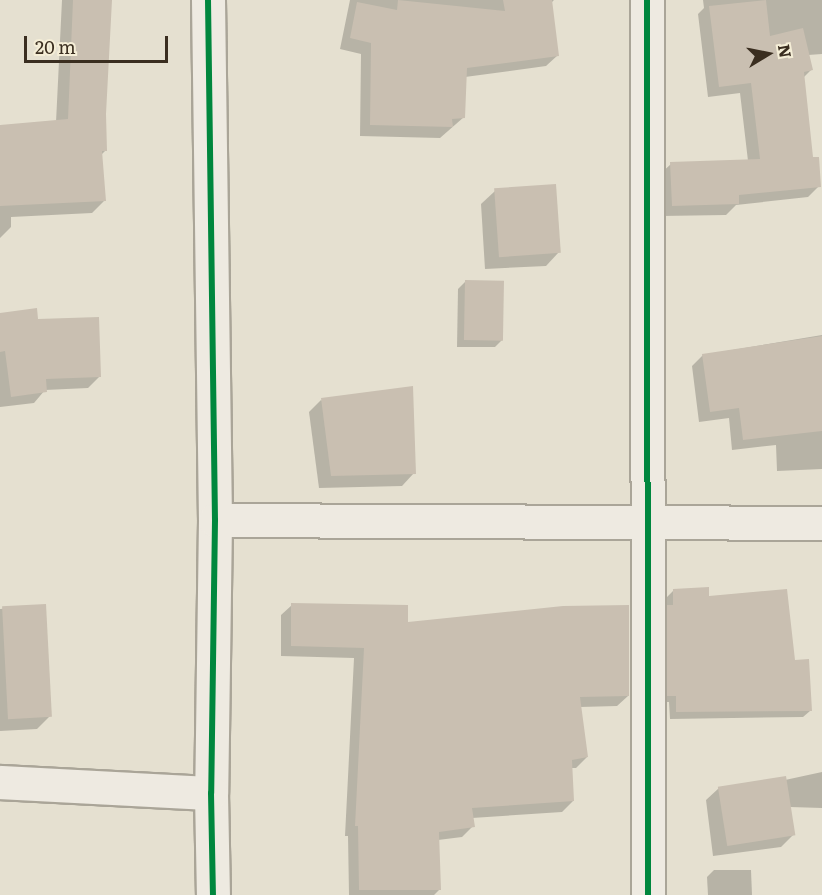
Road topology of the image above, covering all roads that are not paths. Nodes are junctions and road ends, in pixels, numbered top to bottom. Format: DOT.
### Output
graph roads {
  1 [pos="208,0"];
  2 [pos="647,0"];
  3 [pos="214,520"];
  4 [pos="646,521"];
  5 [pos="822,523"];
  6 [pos="0,782"];
  7 [pos="211,793"];
  8 [pos="213,895"];
  9 [pos="648,895"];
  1 -- 3 [label="street"];
  2 -- 4 [label="street"];
  3 -- 4 [label="street"];
  3 -- 7 [label="street"];
  4 -- 5 [label="street"];
  4 -- 9 [label="street"];
  6 -- 7 [label="street"];
  7 -- 8 [label="street"];
}
